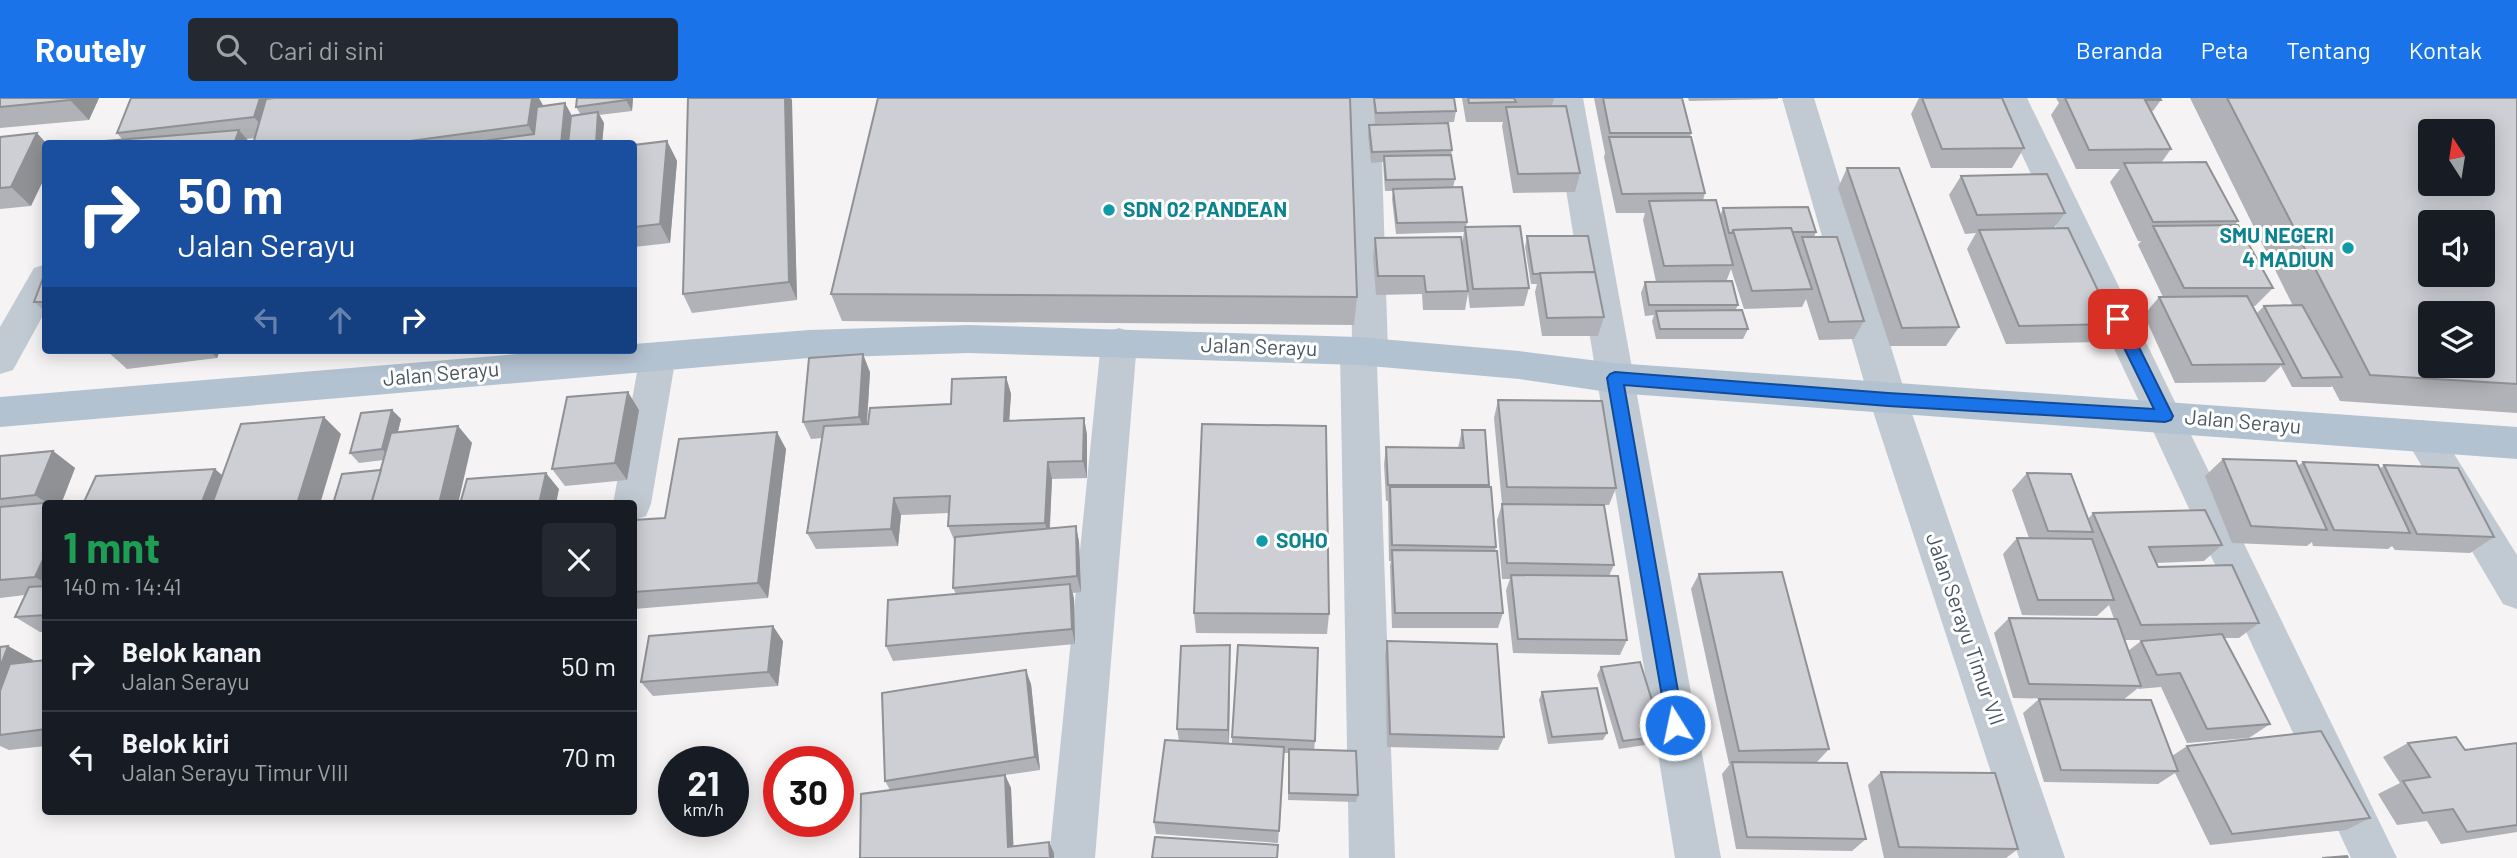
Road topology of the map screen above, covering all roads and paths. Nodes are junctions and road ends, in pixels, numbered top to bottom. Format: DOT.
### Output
graph roads {
  1 [pos="1364,98"];
  2 [pos="1567,98"];
  3 [pos="1798,98"];
  4 [pos="2011,98"];
  5 [pos="42,283"];
  6 [pos="1119,342"];
  7 [pos="1364,351"];
  8 [pos="658,356"];
  9 [pos="0,360"];
  10 [pos="1615,378"];
  11 [pos="1888,399"];
  12 [pos="0,412"];
  13 [pos="2165,416"];
  14 [pos="2423,436"];
  15 [pos="2517,443"];
  16 [pos="633,500"];
  17 [pos="2517,591"];
  18 [pos="1072,858"];
  19 [pos="1371,858"];
  20 [pos="1698,858"];
  21 [pos="2042,858"];
  22 [pos="2374,858"];
  1 -- 7 [label="street"];
  2 -- 10 [label="street"];
  3 -- 11 [label="street, Jalan Serayu Timur VII"];
  4 -- 13 [label="street"];
  5 -- 9 [label="street"];
  6 -- 7 [label="main road, Jalan Serayu"];
  6 -- 8 [label="main road, Jalan Serayu"];
  6 -- 18 [label="street"];
  7 -- 10 [label="main road, Jalan Serayu"];
  7 -- 19 [label="street"];
  8 -- 12 [label="main road, Jalan Serayu"];
  8 -- 16 [label="street"];
  10 -- 11 [label="main road, Jalan Serayu"];
  10 -- 20 [label="street"];
  11 -- 13 [label="main road, Jalan Serayu"];
  11 -- 21 [label="street, Jalan Serayu Timur VII"];
  13 -- 14 [label="main road, Jalan Serayu"];
  13 -- 22 [label="street"];
  14 -- 15 [label="main road, Jalan Serayu"];
  14 -- 17 [label="street"];
}
